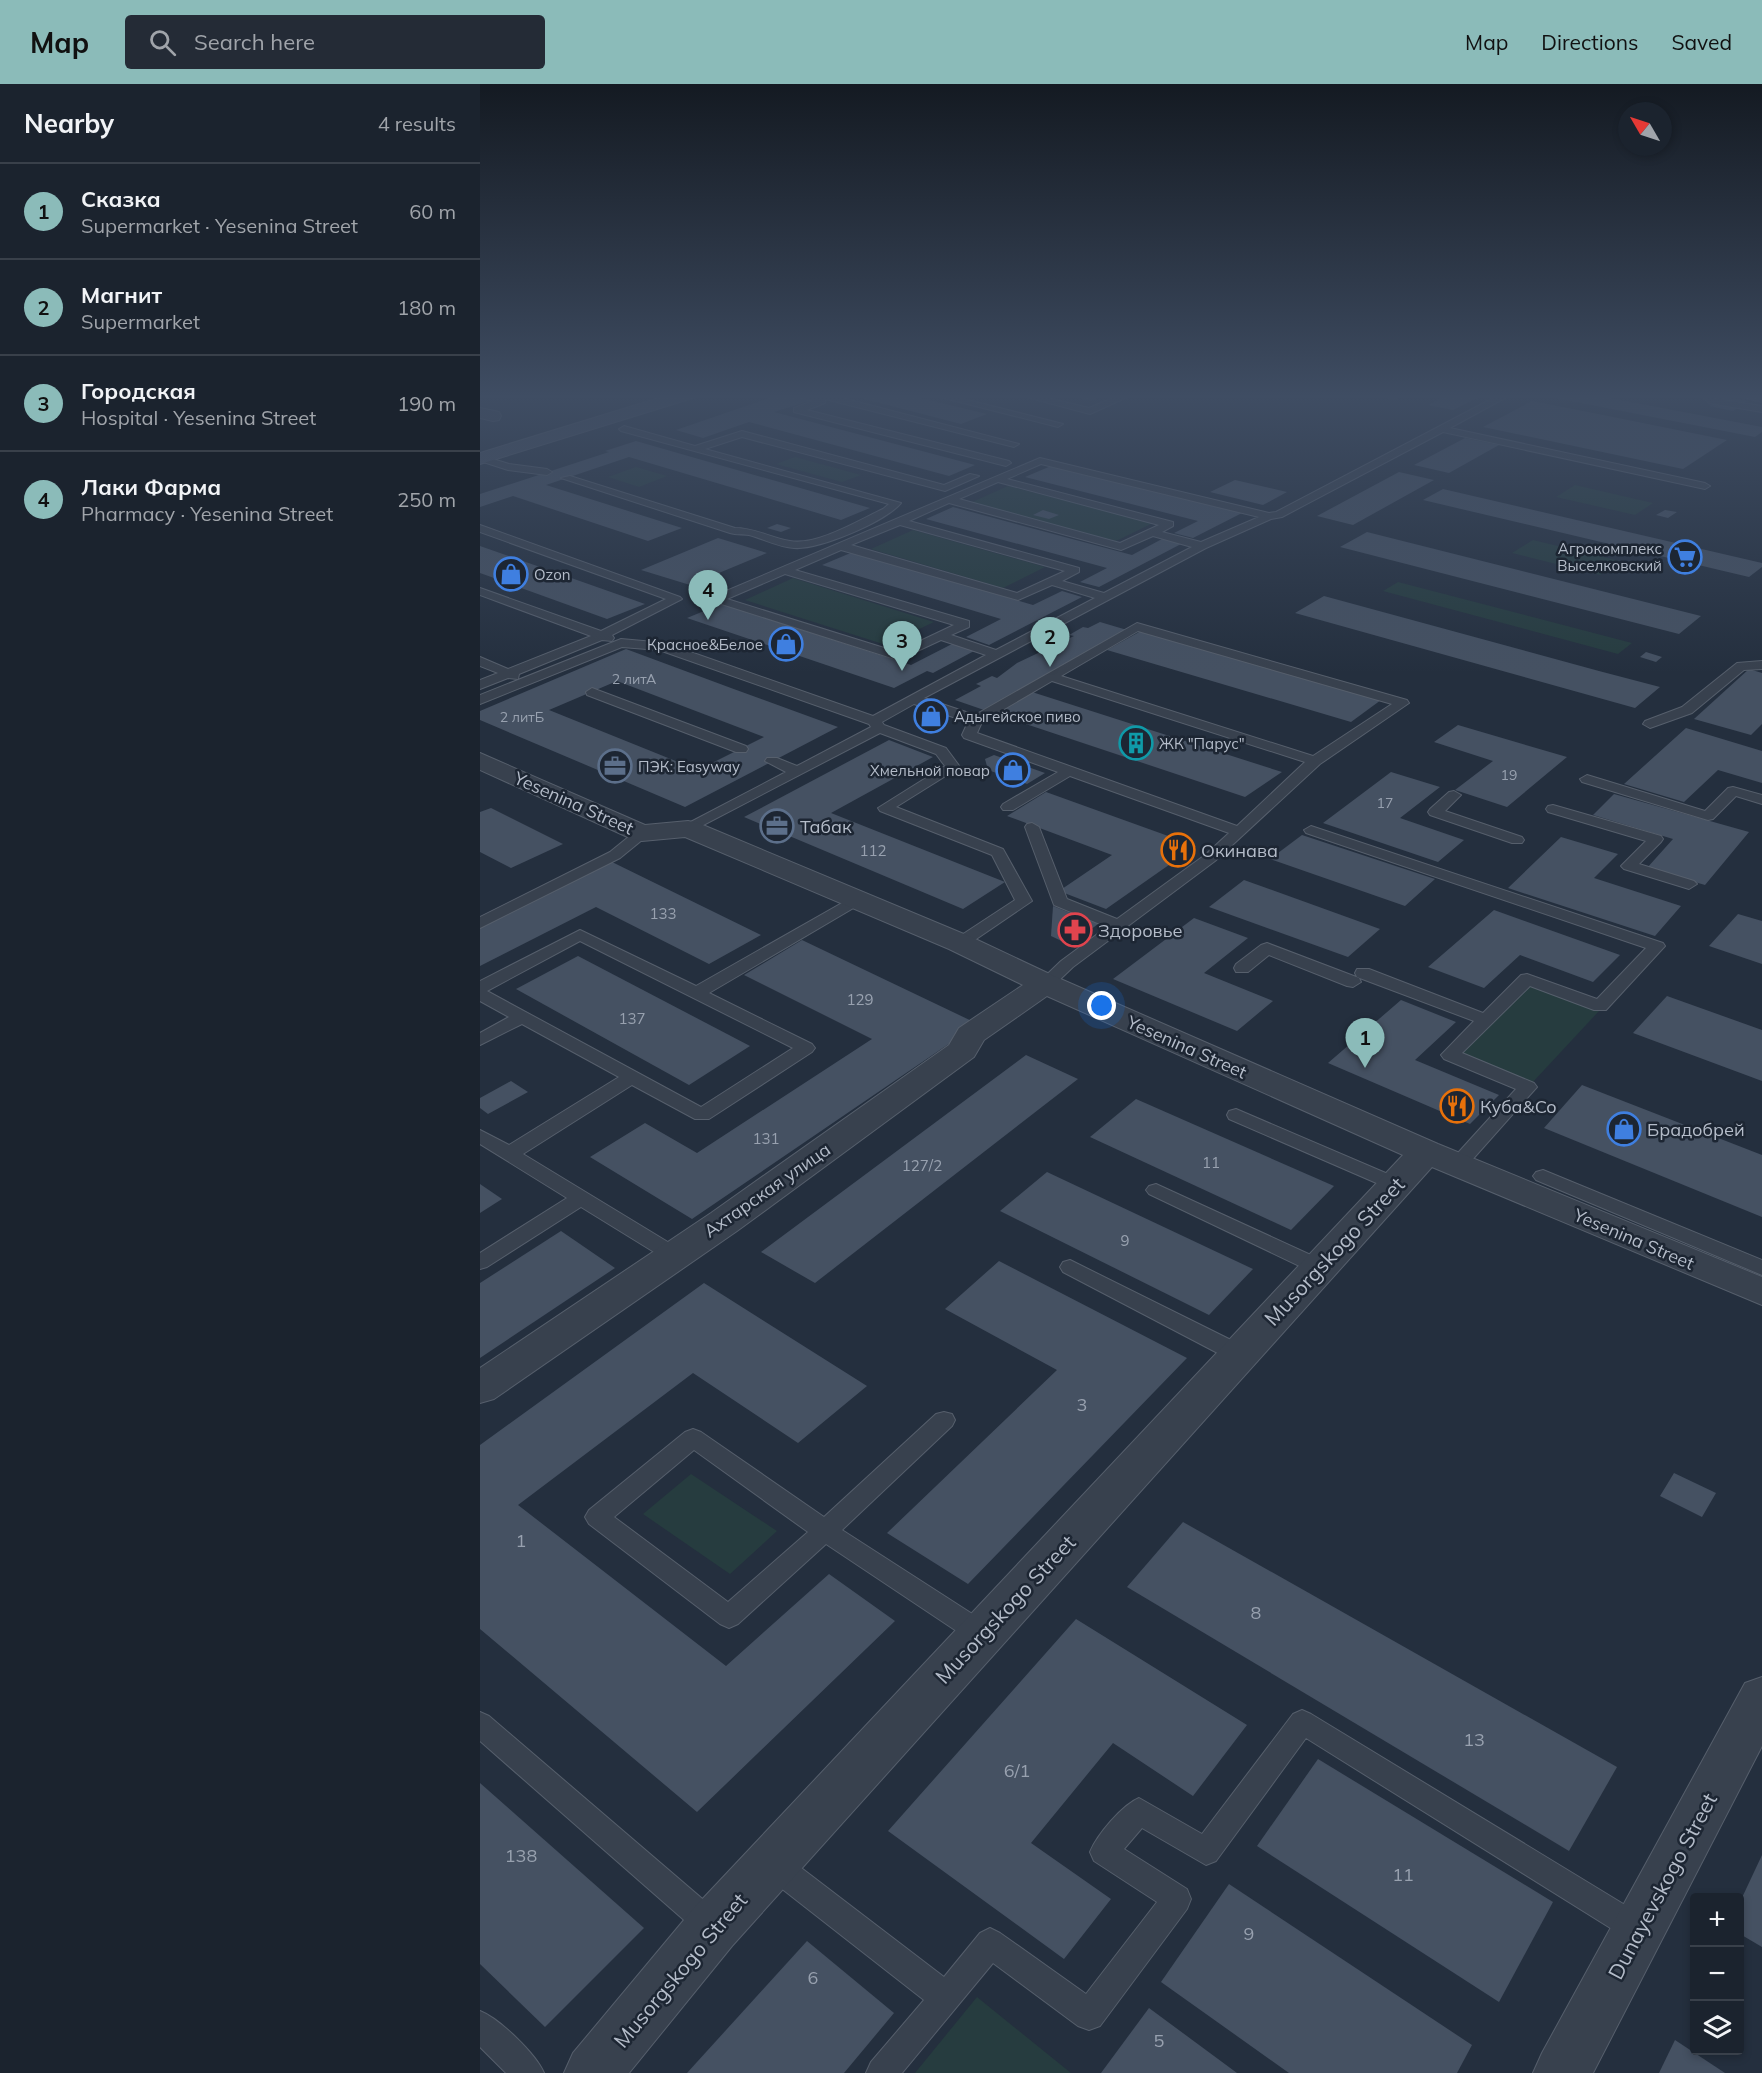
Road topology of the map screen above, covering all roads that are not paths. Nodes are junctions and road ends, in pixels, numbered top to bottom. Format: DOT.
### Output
graph roads {
  1 [pos="594,487"];
  2 [pos="836,487"];
  3 [pos="979,487"];
  4 [pos="1027,487"];
  5 [pos="1148,487"];
  6 [pos="1332,487"];
  7 [pos="949,500"];
  8 [pos="1269,516"];
  9 [pos="899,521"];
  10 [pos="480,528"];
  11 [pos="1151,532"];
  12 [pos="841,546"];
  13 [pos="1202,546"];
  14 [pos="784,570"];
  15 [pos="1051,581"];
  16 [pos="480,591"];
  17 [pos="1105,597"];
  18 [pos="603,635"];
  19 [pos="940,636"];
  20 [pos="621,643"];
  21 [pos="998,655"];
  22 [pos="480,662"];
  23 [pos="1762,664"];
  24 [pos="508,673"];
  25 [pos="1051,677"];
  26 [pos="527,681"];
  27 [pos="480,685"];
  28 [pos="592,692"];
  29 [pos="913,699"];
  30 [pos="480,700"];
  31 [pos="976,720"];
  32 [pos="1650,724"];
  33 [pos="877,725"];
  34 [pos="741,749"];
  35 [pos="772,761"];
  36 [pos="1315,761"];
  37 [pos="480,762"];
  38 [pos="797,771"];
  39 [pos="1069,771"];
  40 [pos="1587,779"];
  41 [pos="1454,795"];
  42 [pos="1762,800"];
  43 [pos="1008,807"];
  44 [pos="1552,809"];
  45 [pos="1032,827"];
  46 [pos="688,829"];
  47 [pos="1311,830"];
  48 [pos="1239,832"];
  49 [pos="642,833"];
  50 [pos="1517,840"];
  51 [pos="1689,884"];
  52 [pos="856,900"];
  53 [pos="480,923"];
  54 [pos="1119,926"];
  55 [pos="960,943"];
  56 [pos="1242,968"];
  57 [pos="1045,984"];
  58 [pos="480,988"];
  59 [pos="696,993"];
  60 [pos="480,994"];
  61 [pos="522,1017"];
  62 [pos="1484,1019"];
  63 [pos="480,1040"];
  64 [pos="632,1077"];
  65 [pos="1236,1115"];
  66 [pos="480,1136"];
  67 [pos="509,1154"];
  68 [pos="1441,1159"];
  69 [pos="1543,1176"];
  70 [pos="1395,1184"];
  71 [pos="1156,1190"];
  72 [pos="581,1198"];
  73 [pos="675,1255"];
  74 [pos="480,1262"];
  75 [pos="1070,1267"];
  76 [pos="1319,1267"];
  77 [pos="1762,1268"];
  78 [pos="1762,1292"];
  79 [pos="1239,1354"];
  80 [pos="480,1388"];
  81 [pos="944,1420"];
  82 [pos="825,1531"];
  83 [pos="982,1634"];
  84 [pos="1762,1698"];
  85 [pos="480,1724"];
  86 [pos="772,1863"];
  87 [pos="713,1927"];
  88 [pos="1638,1929"];
  89 [pos="946,1998"];
  90 [pos="480,2026"];
  91 [pos="528,2073"];
  92 [pos="593,2073"];
  93 [pos="882,2073"];
  94 [pos="1562,2073"];
  1 -- 2 [label="lane"];
  3 -- 7 [label="lane"];
  4 -- 11 [label="lane"];
  5 -- 8 [label="lane"];
  6 -- 8 [label="lane"];
  7 -- 9 [label="lane"];
  7 -- 11 [label="lane"];
  8 -- 13 [label="lane"];
  9 -- 12 [label="lane"];
  9 -- 15 [label="lane"];
  10 -- 18 [label="lane"];
  11 -- 13 [label="lane"];
  12 -- 14 [label="lane"];
  12 -- 15 [label="lane"];
  13 -- 17 [label="lane"];
  14 -- 19 [label="lane"];
  14 -- 19 [label="lane"];
  15 -- 17 [label="lane"];
  16 -- 18 [label="lane"];
  17 -- 21 [label="lane"];
  18 -- 20 [label="lane"];
  18 -- 24 [label="lane"];
  19 -- 21 [label="lane"];
  20 -- 26 [label="lane"];
  20 -- 33 [label="lane"];
  21 -- 29 [label="lane"];
  22 -- 24 [label="lane"];
  23 -- 32 [label="lane"];
  24 -- 26 [label="lane"];
  24 -- 27 [label="lane"];
  25 -- 31 [label="lane"];
  25 -- 36 [label="lane"];
  25 -- 36 [label="lane"];
  26 -- 30 [label="lane"];
  28 -- 34 [label="lane"];
  29 -- 31 [label="lane"];
  29 -- 33 [label="lane"];
  31 -- 39 [label="lane"];
  33 -- 38 [label="lane"];
  33 -- 55 [label="lane"];
  35 -- 38 [label="lane"];
  36 -- 48 [label="lane"];
  37 -- 49 [label="street, Yesenina Street"];
  38 -- 46 [label="lane"];
  39 -- 43 [label="lane"];
  39 -- 48 [label="lane"];
  40 -- 42 [label="lane"];
  41 -- 50 [label="lane"];
  44 -- 51 [label="lane"];
  45 -- 54 [label="lane"];
  46 -- 49 [label="street, Yesenina Street"];
  46 -- 52 [label="street, Yesenina Street"];
  47 -- 62 [label="lane"];
  48 -- 54 [label="lane"];
  49 -- 53 [label="lane"];
  52 -- 55 [label="street, Yesenina Street"];
  52 -- 59 [label="lane"];
  54 -- 57 [label="lane"];
  55 -- 57 [label="street, Yesenina Street"];
  56 -- 62 [label="lane"];
  57 -- 68 [label="street, Yesenina Street"];
  57 -- 73 [label="street, Ахтарская улица"];
  58 -- 59 [label="lane"];
  59 -- 64 [label="lane"];
  60 -- 61 [label="lane"];
  61 -- 63 [label="lane"];
  61 -- 64 [label="lane"];
  62 -- 68 [label="lane"];
  64 -- 67 [label="lane"];
  65 -- 70 [label="lane"];
  66 -- 67 [label="lane"];
  67 -- 72 [label="lane"];
  68 -- 70 [label="street, Musorgskogo Street"];
  68 -- 78 [label="street, Yesenina Street"];
  69 -- 77 [label="lane"];
  70 -- 76 [label="street, Musorgskogo Street"];
  71 -- 76 [label="lane"];
  72 -- 73 [label="lane"];
  72 -- 74 [label="lane"];
  73 -- 80 [label="street, Ахтарская улица"];
  75 -- 79 [label="lane"];
  76 -- 79 [label="street, Musorgskogo Street"];
  79 -- 83 [label="street, Musorgskogo Street"];
  81 -- 82 [label="lane"];
  82 -- 82 [label="lane"];
  82 -- 83 [label="lane"];
  83 -- 86 [label="street, Musorgskogo Street"];
  84 -- 88 [label="street, Dunayevskogo Street"];
  85 -- 87 [label="lane"];
  86 -- 87 [label="street, Musorgskogo Street"];
  86 -- 89 [label="lane"];
  87 -- 92 [label="street, Musorgskogo Street"];
  88 -- 89 [label="lane"];
  88 -- 94 [label="street, Dunayevskogo Street"];
  89 -- 93 [label="lane"];
  90 -- 91 [label="lane"];
}
